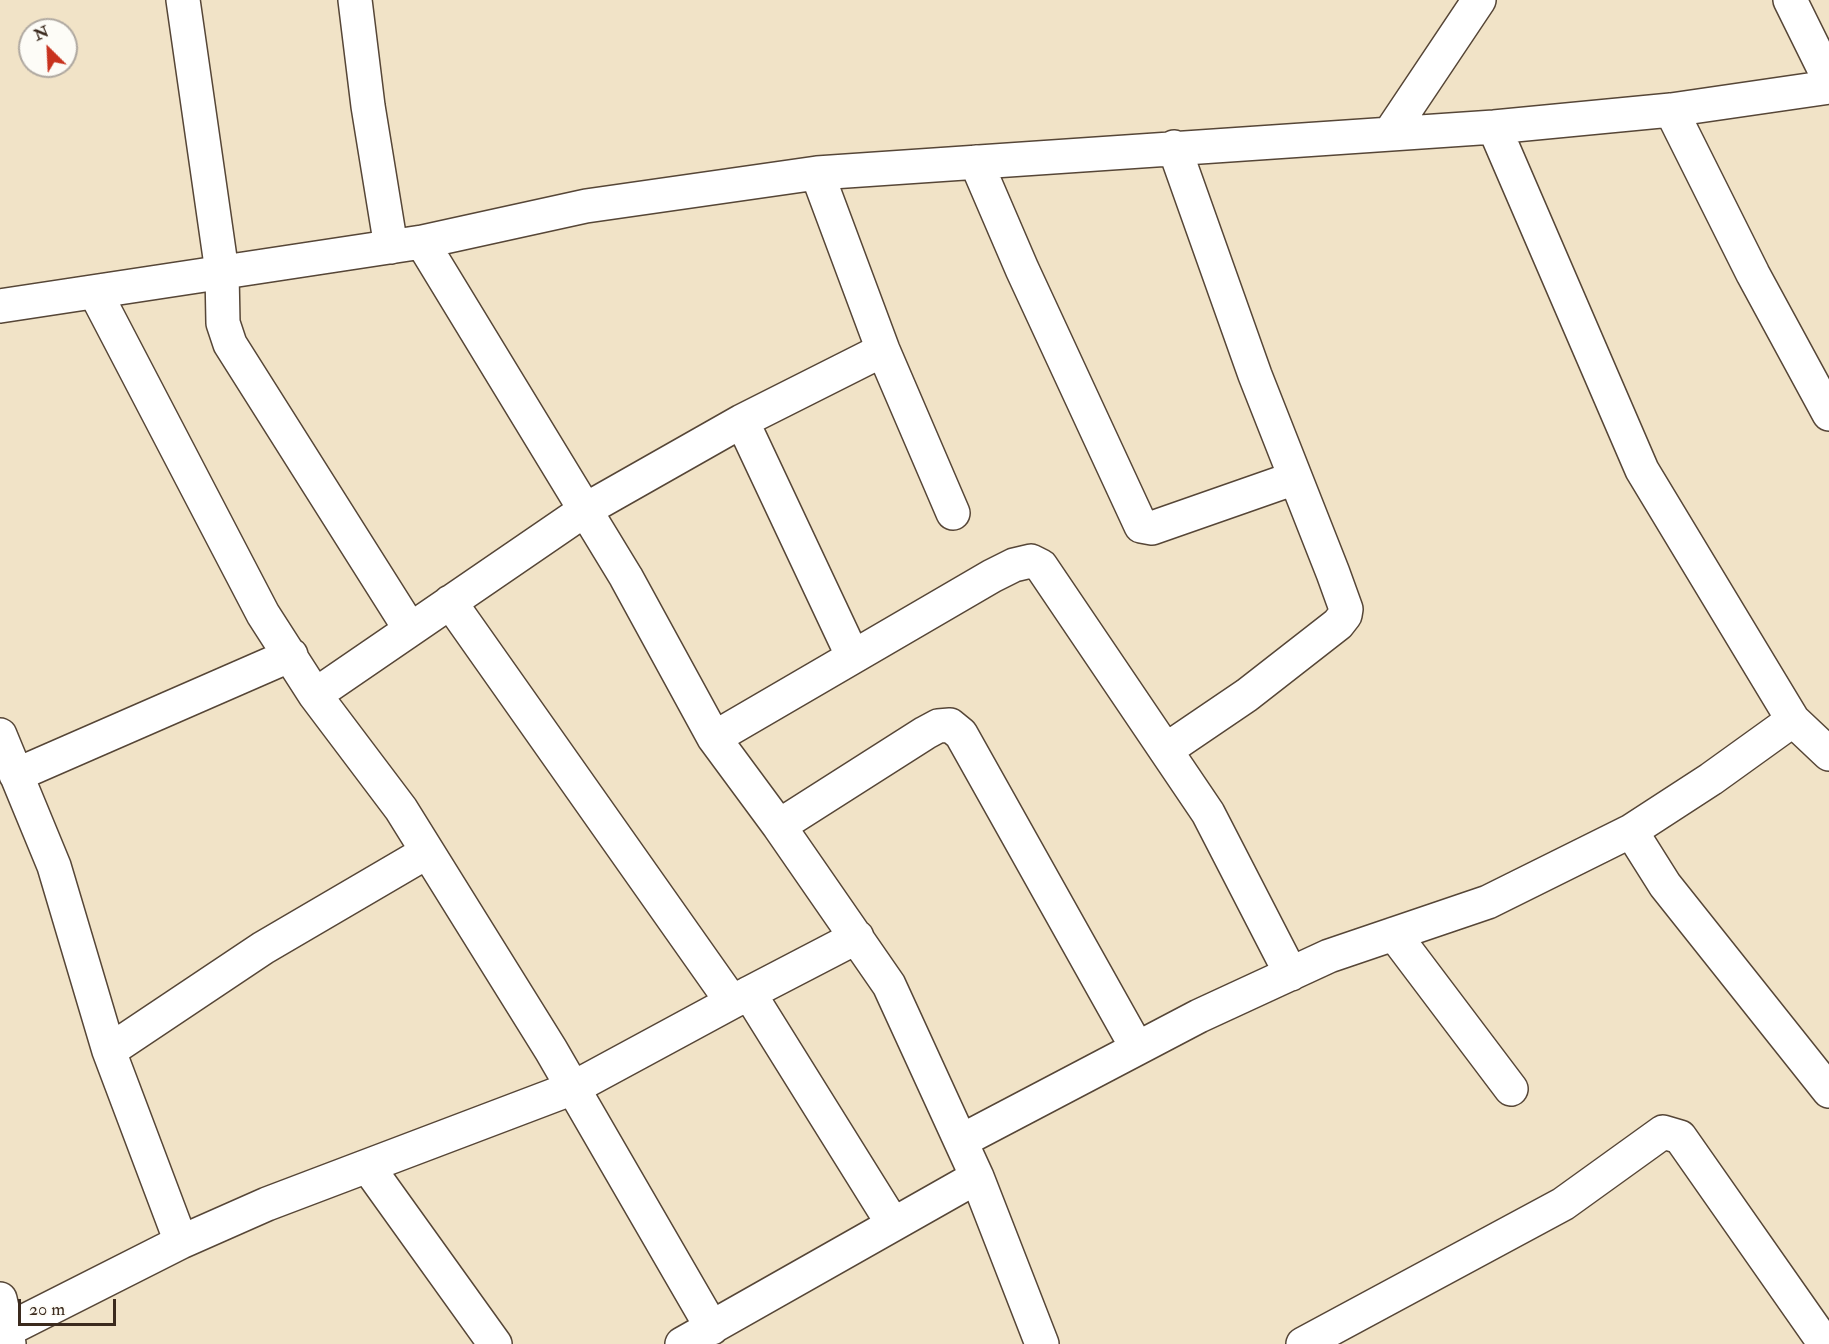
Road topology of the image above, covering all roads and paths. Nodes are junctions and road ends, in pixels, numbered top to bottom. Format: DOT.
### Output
graph roads {
  1 [pos="183,0"];
  2 [pos="355,0"];
  3 [pos="1479,0"];
  4 [pos="1790,0"];
  5 [pos="1829,79"];
  6 [pos="1829,87"];
  7 [pos="1671,110"];
  8 [pos="1494,127"];
  9 [pos="1390,133"];
  10 [pos="1174,147"];
  11 [pos="976,162"];
  12 [pos="817,173"];
  13 [pos="407,244"];
  14 [pos="222,272"];
  15 [pos="95,292"];
  16 [pos="0,306"];
  17 [pos="884,350"];
  18 [pos="1829,414"];
  19 [pos="742,421"];
  20 [pos="1295,478"];
  21 [pos="585,510"];
  22 [pos="953,513"];
  23 [pos="450,602"];
  24 [pos="410,629"];
  25 [pos="291,655"];
  26 [pos="853,657"];
  27 [pos="315,694"];
  28 [pos="1793,720"];
  29 [pos="0,735"];
  30 [pos="714,738"];
  31 [pos="1166,750"];
  32 [pos="1829,754"];
  33 [pos="12,785"];
  34 [pos="778,826"];
  35 [pos="1631,831"];
  36 [pos="428,852"];
  37 [pos="1394,934"];
  38 [pos="856,937"];
  39 [pos="1291,974"];
  40 [pos="741,997"];
  41 [pos="1137,1048"];
  42 [pos="109,1051"];
  43 [pos="573,1088"];
  44 [pos="1511,1089"];
  45 [pos="1829,1091"];
  46 [pos="961,1141"];
  47 [pos="368,1167"];
  48 [pos="977,1177"];
  49 [pos="892,1224"];
  50 [pos="181,1242"];
  51 [pos="5,1324"];
  52 [pos="699,1338"];
  53 [pos="1034,1341"];
  54 [pos="495,1344"];
  55 [pos="1303,1344"];
  56 [pos="1825,1344"];
  1 -- 14 [label="street"];
  2 -- 13 [label="street"];
  3 -- 9 [label="street"];
  4 -- 5 [label="street"];
  6 -- 7 [label="street"];
  7 -- 8 [label="street"];
  7 -- 18 [label="street"];
  8 -- 9 [label="street"];
  8 -- 28 [label="street"];
  9 -- 10 [label="street"];
  10 -- 11 [label="street"];
  10 -- 20 [label="street"];
  11 -- 12 [label="street"];
  11 -- 20 [label="street"];
  12 -- 13 [label="street"];
  12 -- 17 [label="street"];
  13 -- 14 [label="street"];
  13 -- 21 [label="street"];
  14 -- 15 [label="street"];
  14 -- 24 [label="street"];
  15 -- 16 [label="street"];
  15 -- 25 [label="street"];
  17 -- 19 [label="street"];
  17 -- 22 [label="street"];
  19 -- 21 [label="street"];
  19 -- 26 [label="street"];
  20 -- 31 [label="street"];
  21 -- 23 [label="street"];
  21 -- 30 [label="street"];
  23 -- 24 [label="street"];
  23 -- 40 [label="street"];
  24 -- 27 [label="street"];
  25 -- 27 [label="street"];
  25 -- 33 [label="street"];
  26 -- 30 [label="street"];
  26 -- 31 [label="street"];
  27 -- 36 [label="street"];
  28 -- 32 [label="street"];
  28 -- 35 [label="street"];
  29 -- 33 [label="street"];
  30 -- 34 [label="street"];
  31 -- 39 [label="street"];
  33 -- 42 [label="street"];
  34 -- 38 [label="street"];
  34 -- 41 [label="street"];
  35 -- 37 [label="street"];
  35 -- 45 [label="street"];
  36 -- 42 [label="street"];
  36 -- 43 [label="street"];
  37 -- 39 [label="street"];
  37 -- 44 [label="street"];
  38 -- 40 [label="street"];
  38 -- 46 [label="street"];
  39 -- 41 [label="street"];
  40 -- 43 [label="street"];
  40 -- 49 [label="street"];
  41 -- 46 [label="street"];
  42 -- 50 [label="street"];
  43 -- 47 [label="street"];
  43 -- 52 [label="street"];
  46 -- 48 [label="street"];
  47 -- 50 [label="street"];
  47 -- 54 [label="street"];
  48 -- 49 [label="street"];
  48 -- 53 [label="street"];
  49 -- 52 [label="street"];
  50 -- 51 [label="street"];
  55 -- 56 [label="street"];
}
